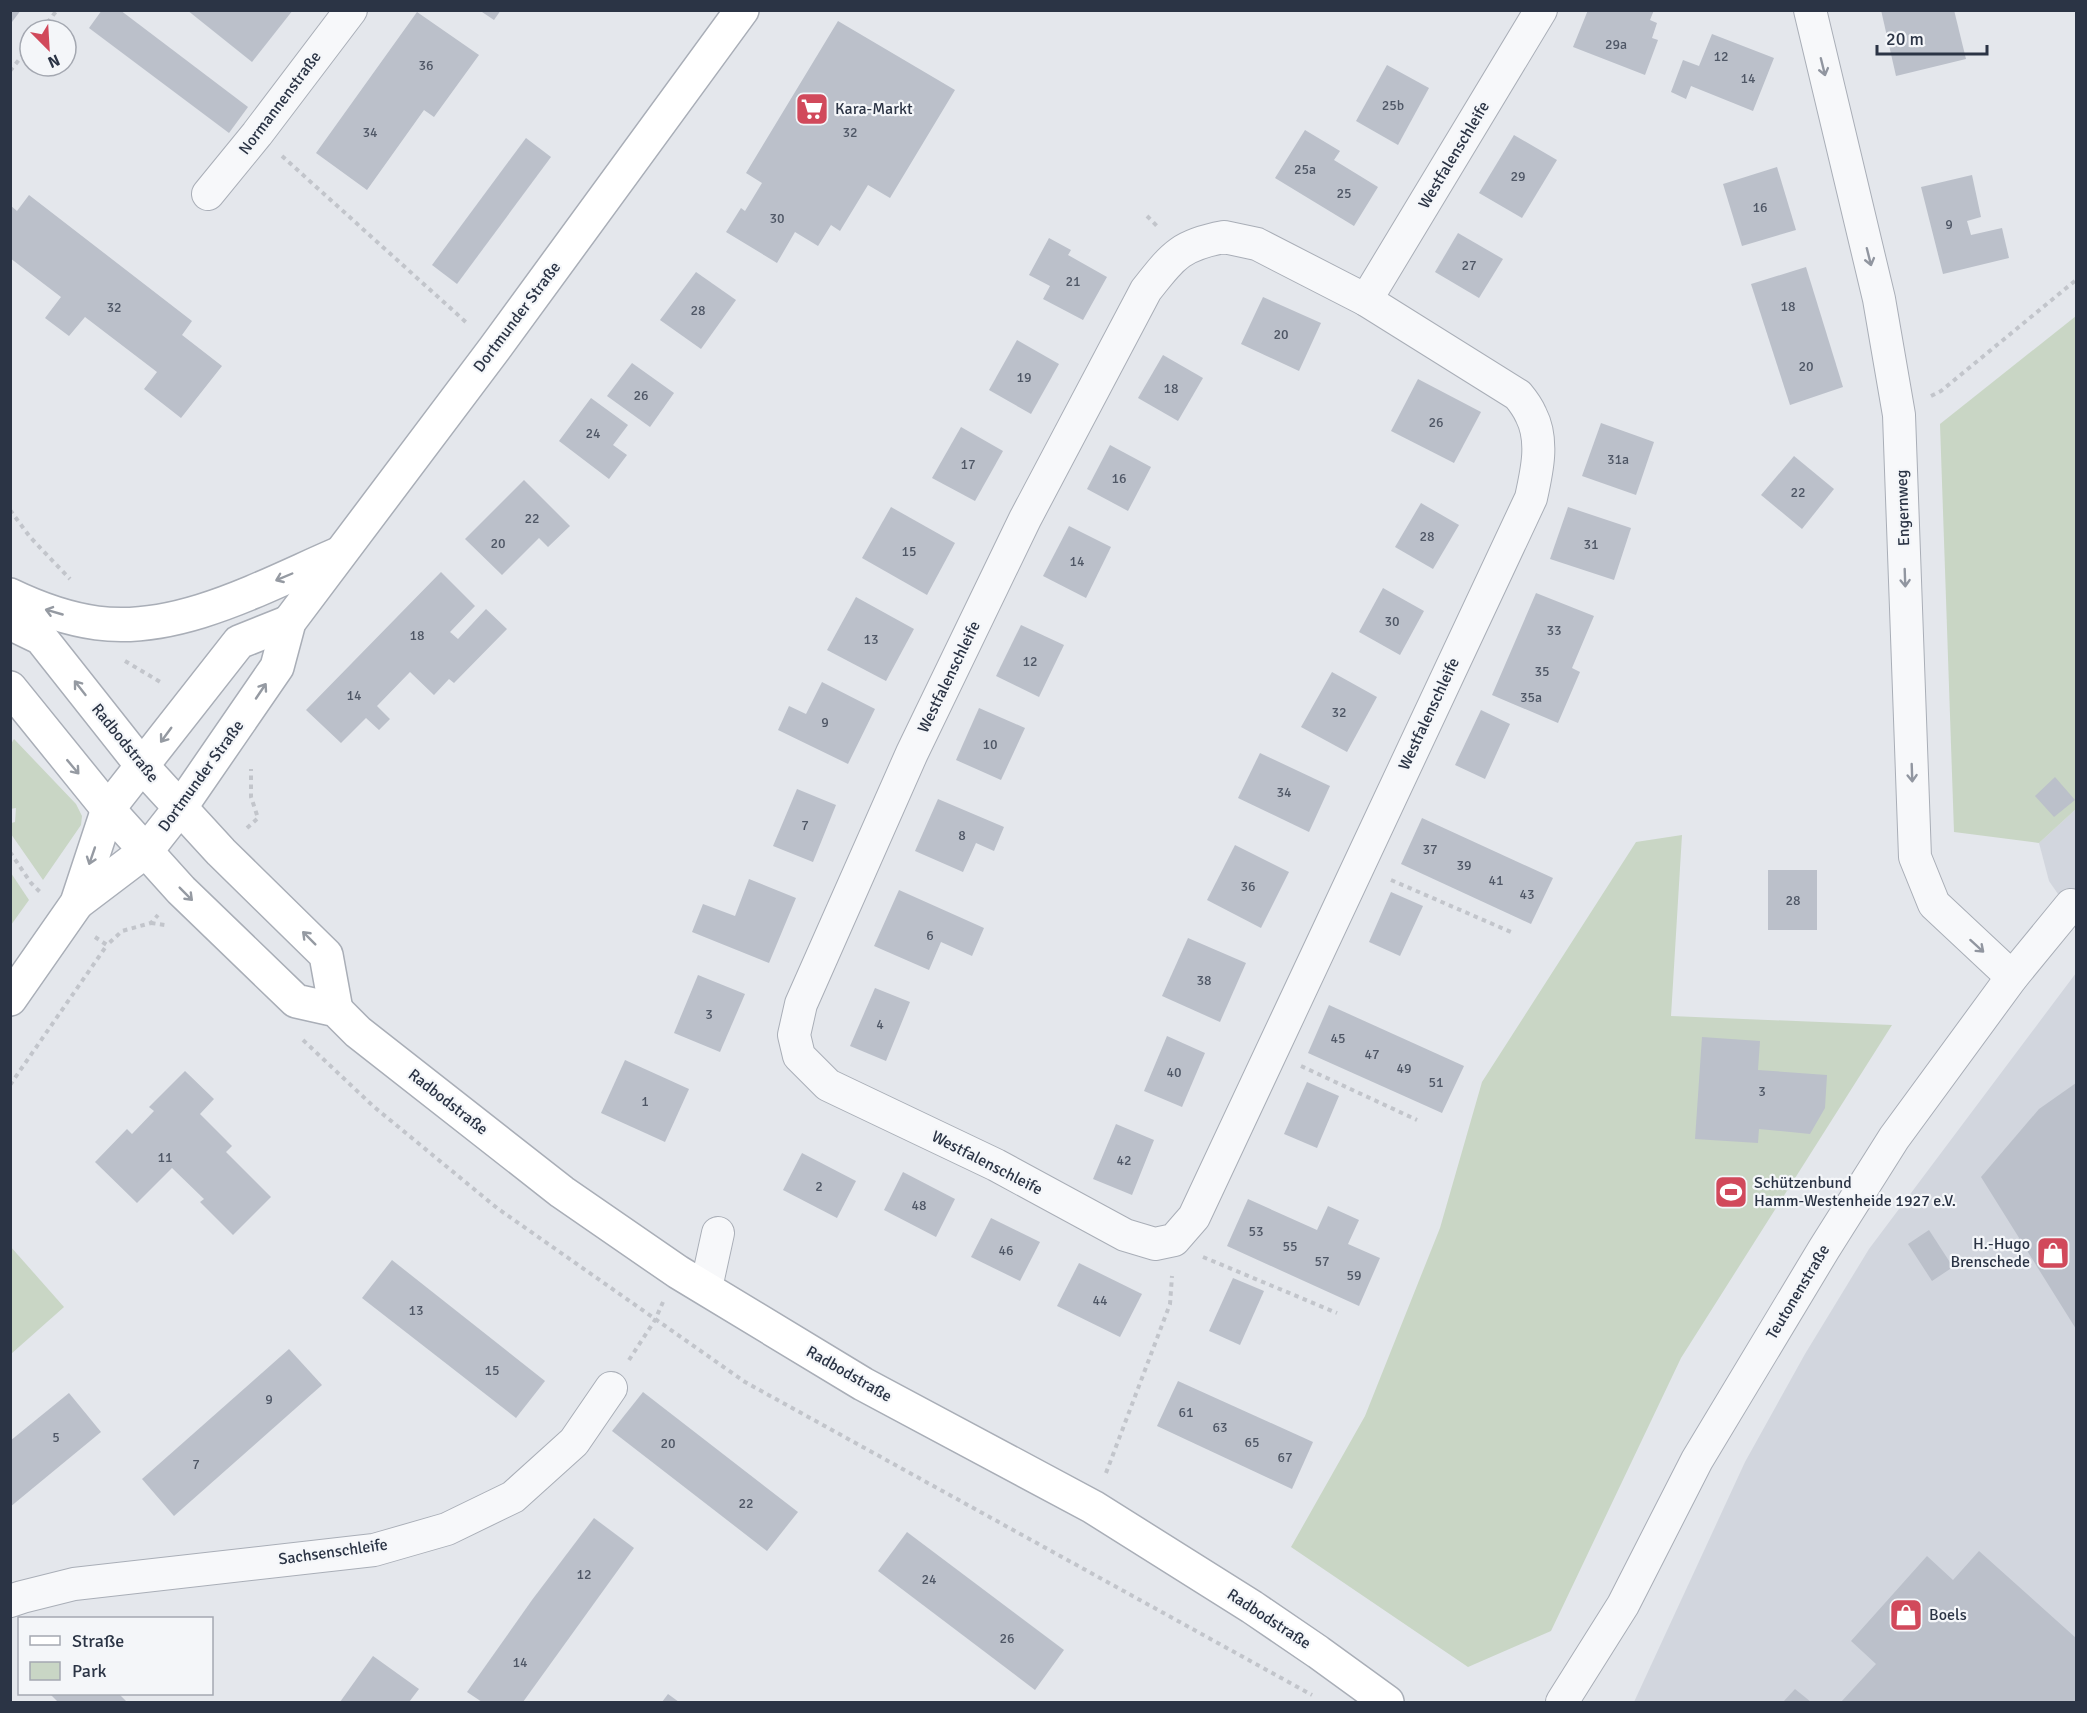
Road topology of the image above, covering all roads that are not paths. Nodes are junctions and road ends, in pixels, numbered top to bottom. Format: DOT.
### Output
graph roads {
  1 [pos="351,10"];
  2 [pos="742,10"];
  3 [pos="1541,10"];
  4 [pos="1810,10"];
  5 [pos="208,194"];
  6 [pos="1366,300"];
  7 [pos="338,554"];
  8 [pos="10,595"];
  9 [pos="10,622"];
  10 [pos="289,622"];
  11 [pos="10,688"];
  12 [pos="143,767"];
  13 [pos="180,808"];
  14 [pos="108,809"];
  15 [pos="147,850"];
  16 [pos="76,903"];
  17 [pos="2071,905"];
  18 [pos="2012,977"];
  19 [pos="10,999"];
  20 [pos="336,1010"];
  21 [pos="718,1233"];
  22 [pos="706,1288"];
  23 [pos="611,1388"];
  24 [pos="10,1601"];
  25 [pos="1387,1702"];
  26 [pos="1562,1702"];
  1 -- 5 [label="street, Normannenstraße"];
  2 -- 7 [label="main road, Dortmunder Straße"];
  3 -- 6 [label="street, Westfalenschleife"];
  4 -- 18 [label="street, Engernweg, one-way"];
  6 -- 6 [label="street, Westfalenschleife"];
  7 -- 8 [label="main road, one-way"];
  7 -- 10 [label="main road, Dortmunder Straße"];
  12 -- 9 [label="main road, Radbodstraße, one-way"];
  10 -- 12 [label="main road, Dortmunder Straße, one-way"];
  13 -- 10 [label="main road, Dortmunder Straße, one-way"];
  11 -- 14 [label="main road, one-way"];
  12 -- 13 [label="main road, Radbodstraße"];
  12 -- 14 [label="main road, Dortmunder Straße"];
  13 -- 15 [label="main road, Dortmunder Straße"];
  20 -- 13 [label="main road, Radbodstraße, one-way"];
  14 -- 15 [label="main road"];
  14 -- 16 [label="main road, Dortmunder Straße, one-way"];
  15 -- 16 [label="main road, Dortmunder Straße"];
  15 -- 20 [label="main road, one-way"];
  16 -- 19 [label="main road, Dortmunder Straße"];
  17 -- 18 [label="street, Teutonenstraße"];
  18 -- 26 [label="street, Teutonenstraße"];
  20 -- 22 [label="main road, Radbodstraße"];
  21 -- 22 [label="street"];
  22 -- 25 [label="main road, Radbodstraße"];
  23 -- 24 [label="street, Sachsenschleife"];
}
